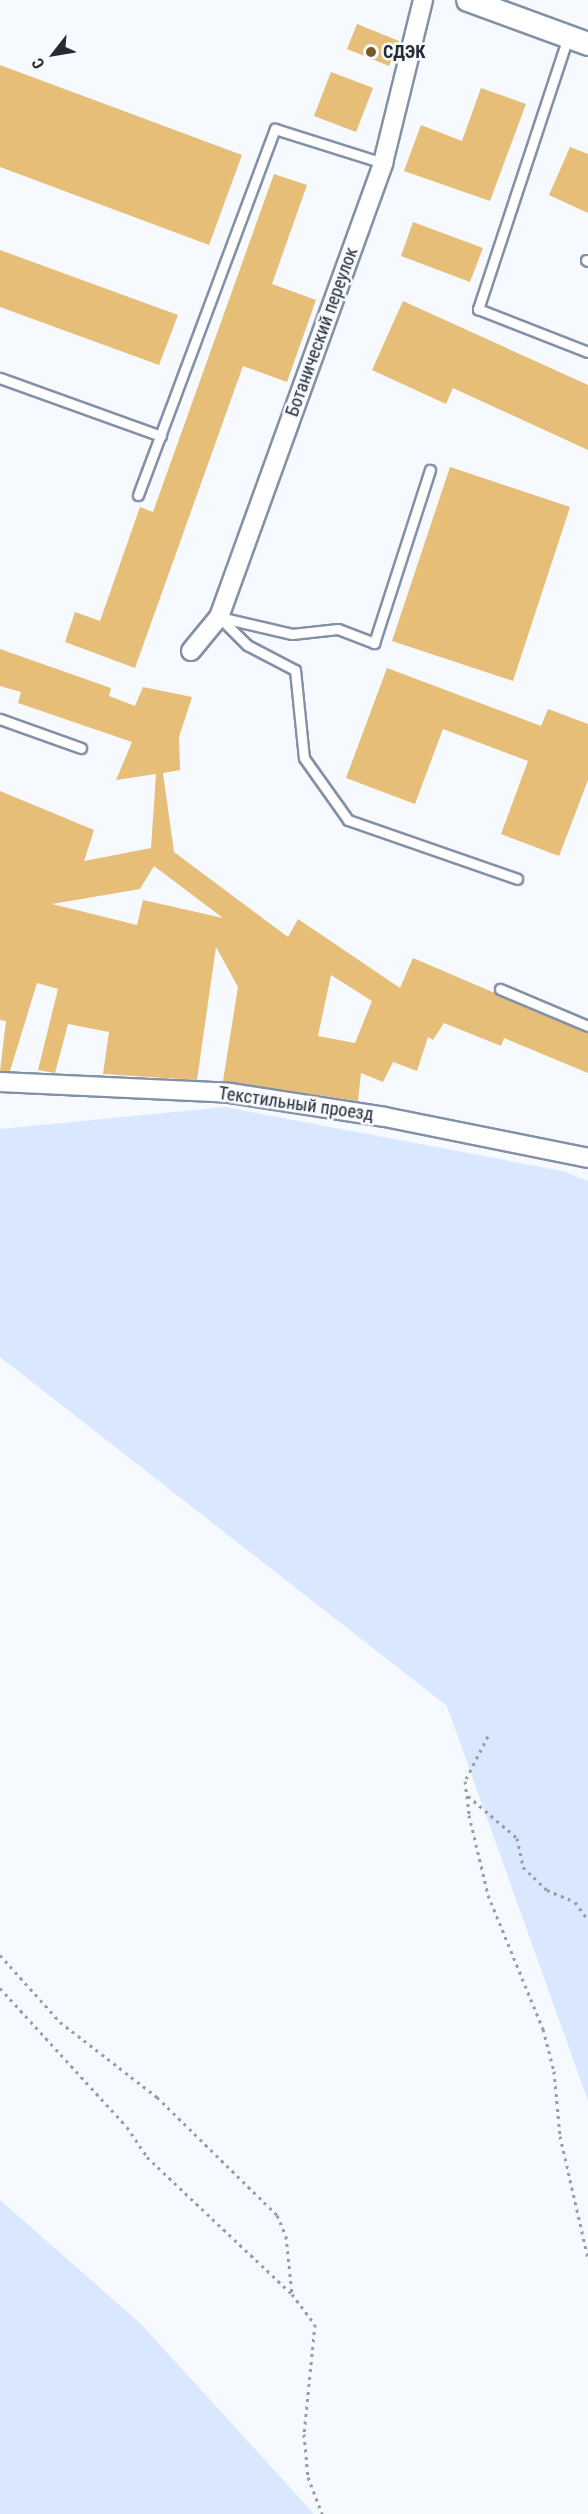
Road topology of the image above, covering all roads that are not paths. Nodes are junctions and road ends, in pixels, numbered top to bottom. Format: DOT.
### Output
graph roads {
  1 [pos="423,0"];
  2 [pos="468,0"];
  3 [pos="578,41"];
  4 [pos="383,163"];
  5 [pos="588,352"];
  6 [pos="0,378"];
  7 [pos="161,436"];
  8 [pos="430,470"];
  9 [pos="138,495"];
  10 [pos="219,616"];
  11 [pos="191,651"];
  12 [pos="0,718"];
  13 [pos="81,748"];
  14 [pos="517,879"];
  15 [pos="500,989"];
  16 [pos="588,1026"];
  17 [pos="0,1082"];
  18 [pos="588,1158"];
  1 -- 4 [label="street, Ботанический переулок"];
  2 -- 3 [label="street"];
  3 -- 5 [label="lane"];
  4 -- 7 [label="lane"];
  4 -- 10 [label="street, Ботанический переулок"];
  6 -- 7 [label="lane"];
  7 -- 9 [label="lane"];
  8 -- 10 [label="lane"];
  10 -- 11 [label="street, Ботанический переулок"];
  10 -- 14 [label="lane"];
  12 -- 13 [label="lane"];
  15 -- 16 [label="lane"];
  17 -- 18 [label="street, Текстильный проезд"];
}
